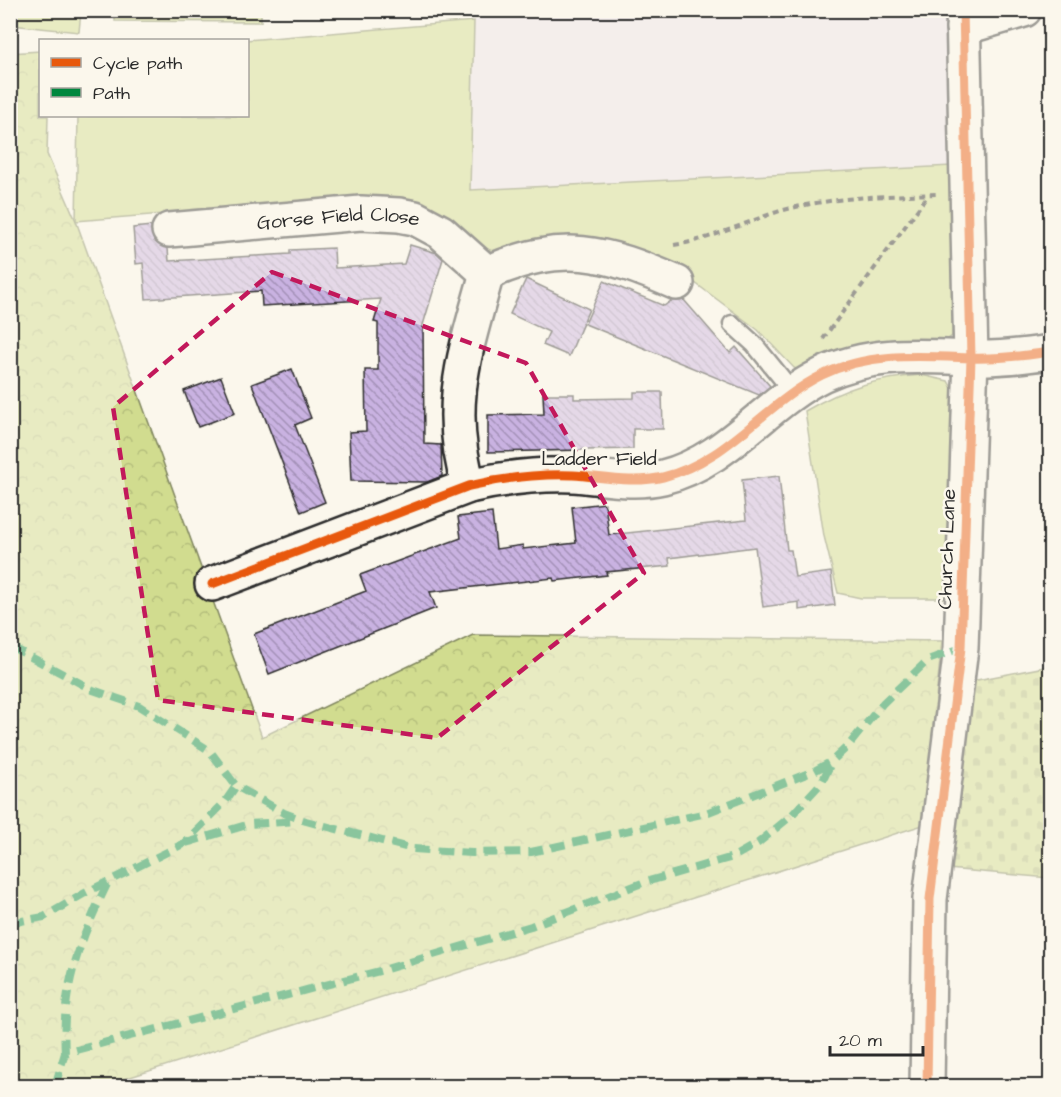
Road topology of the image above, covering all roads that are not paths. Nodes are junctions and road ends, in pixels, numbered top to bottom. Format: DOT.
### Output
graph roads {
  1 [pos="1024,10"];
  2 [pos="963,19"];
  3 [pos="169,230"];
  4 [pos="487,273"];
  5 [pos="677,283"];
  6 [pos="732,324"];
  7 [pos="1050,352"];
  8 [pos="971,358"];
  9 [pos="793,392"];
  10 [pos="469,486"];
  11 [pos="212,584"];
  12 [pos="927,1086"];
  1 -- 2 [label="street"];
  2 -- 8 [label="street, Church Lane"];
  3 -- 4 [label="street, Gorse Field Close"];
  4 -- 5 [label="street"];
  4 -- 10 [label="street"];
  6 -- 9 [label="lane"];
  7 -- 8 [label="street, Ladder Field"];
  8 -- 9 [label="street, Ladder Field"];
  8 -- 12 [label="street, Church Lane"];
  9 -- 10 [label="street, Ladder Field"];
  10 -- 11 [label="street, Ladder Field"];
}
